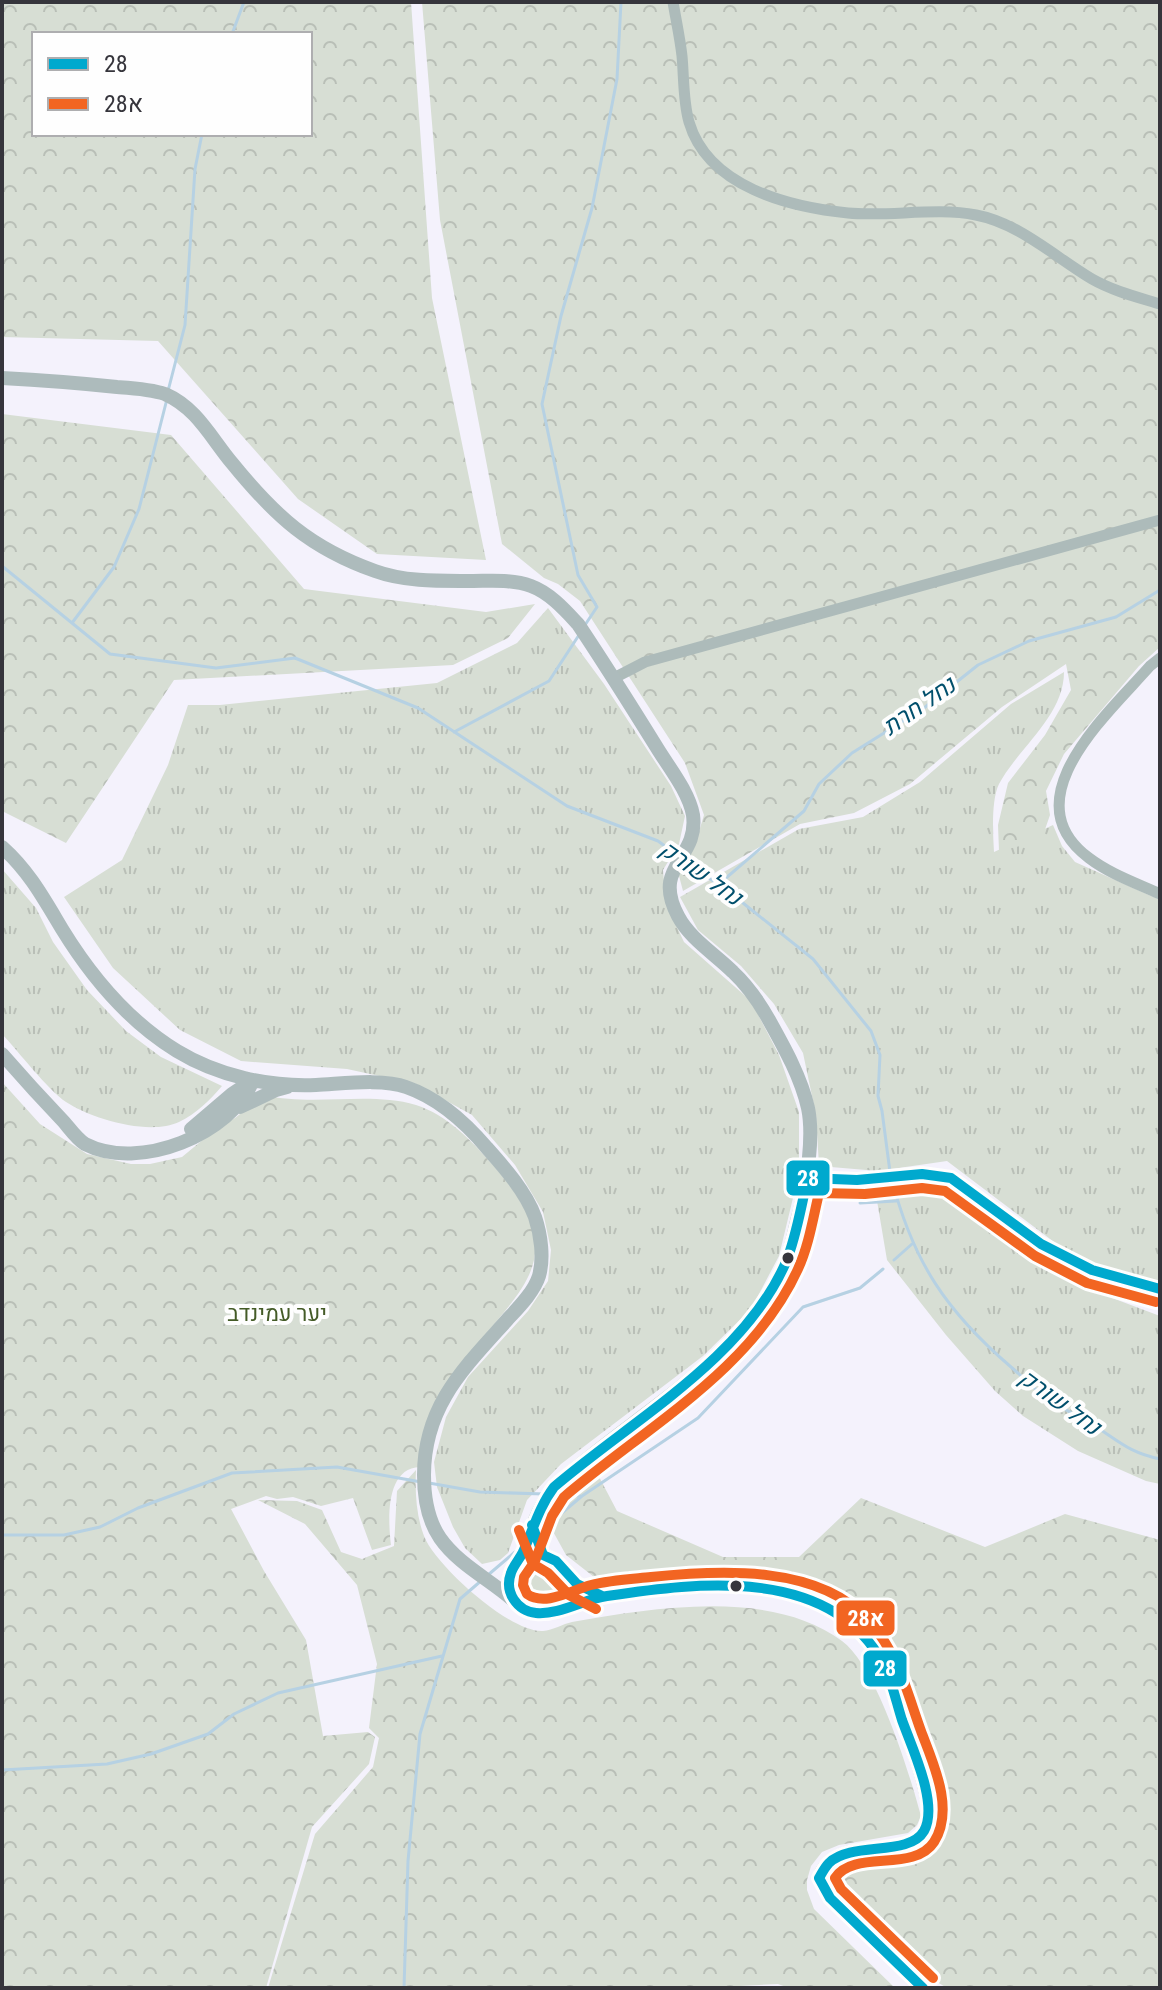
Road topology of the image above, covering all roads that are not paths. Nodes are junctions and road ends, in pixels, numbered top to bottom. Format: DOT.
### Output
graph roads {
  1 [pos="673,2"];
  2 [pos="1160,304"];
  3 [pos="2,378"];
  4 [pos="1160,520"];
  5 [pos="1160,658"];
  6 [pos="614,678"];
  7 [pos="2,847"];
  8 [pos="1160,894"];
  9 [pos="2,1054"];
  10 [pos="253,1080"];
  11 [pos="294,1086"];
  12 [pos="229,1113"];
  13 [pos="84,1143"];
  14 [pos="808,1178"];
  15 [pos="1160,1289"];
  16 [pos="532,1525"];
  17 [pos="543,1555"];
  18 [pos="516,1566"];
  19 [pos="564,1571"];
  20 [pos="482,1575"];
  21 [pos="602,1596"];
  22 [pos="514,1600"];
  23 [pos="550,1610"];
  24 [pos="923,1988"];
  1 -- 2 [label="street"];
  3 -- 6 [label="main road"];
  4 -- 6 [label="street"];
  5 -- 8 [label="street"];
  6 -- 14 [label="main road"];
  7 -- 10 [label="main road"];
  9 -- 13 [label="main road"];
  10 -- 11 [label="main road"];
  10 -- 12 [label="main road"];
  10 -- 13 [label="main road"];
  11 -- 12 [label="main road"];
  11 -- 20 [label="main road"];
  12 -- 13 [label="main road"];
  14 -- 15 [label="street"];
  14 -- 16 [label="main road"];
  16 -- 17 [label="main road"];
  16 -- 18 [label="main road"];
  17 -- 18 [label="main road"];
  17 -- 19 [label="main road"];
  18 -- 20 [label="main road"];
  18 -- 22 [label="main road"];
  19 -- 21 [label="main road"];
  19 -- 23 [label="main road"];
  20 -- 22 [label="main road"];
  21 -- 23 [label="main road"];
  21 -- 24 [label="main road"];
  22 -- 23 [label="main road"];
}
